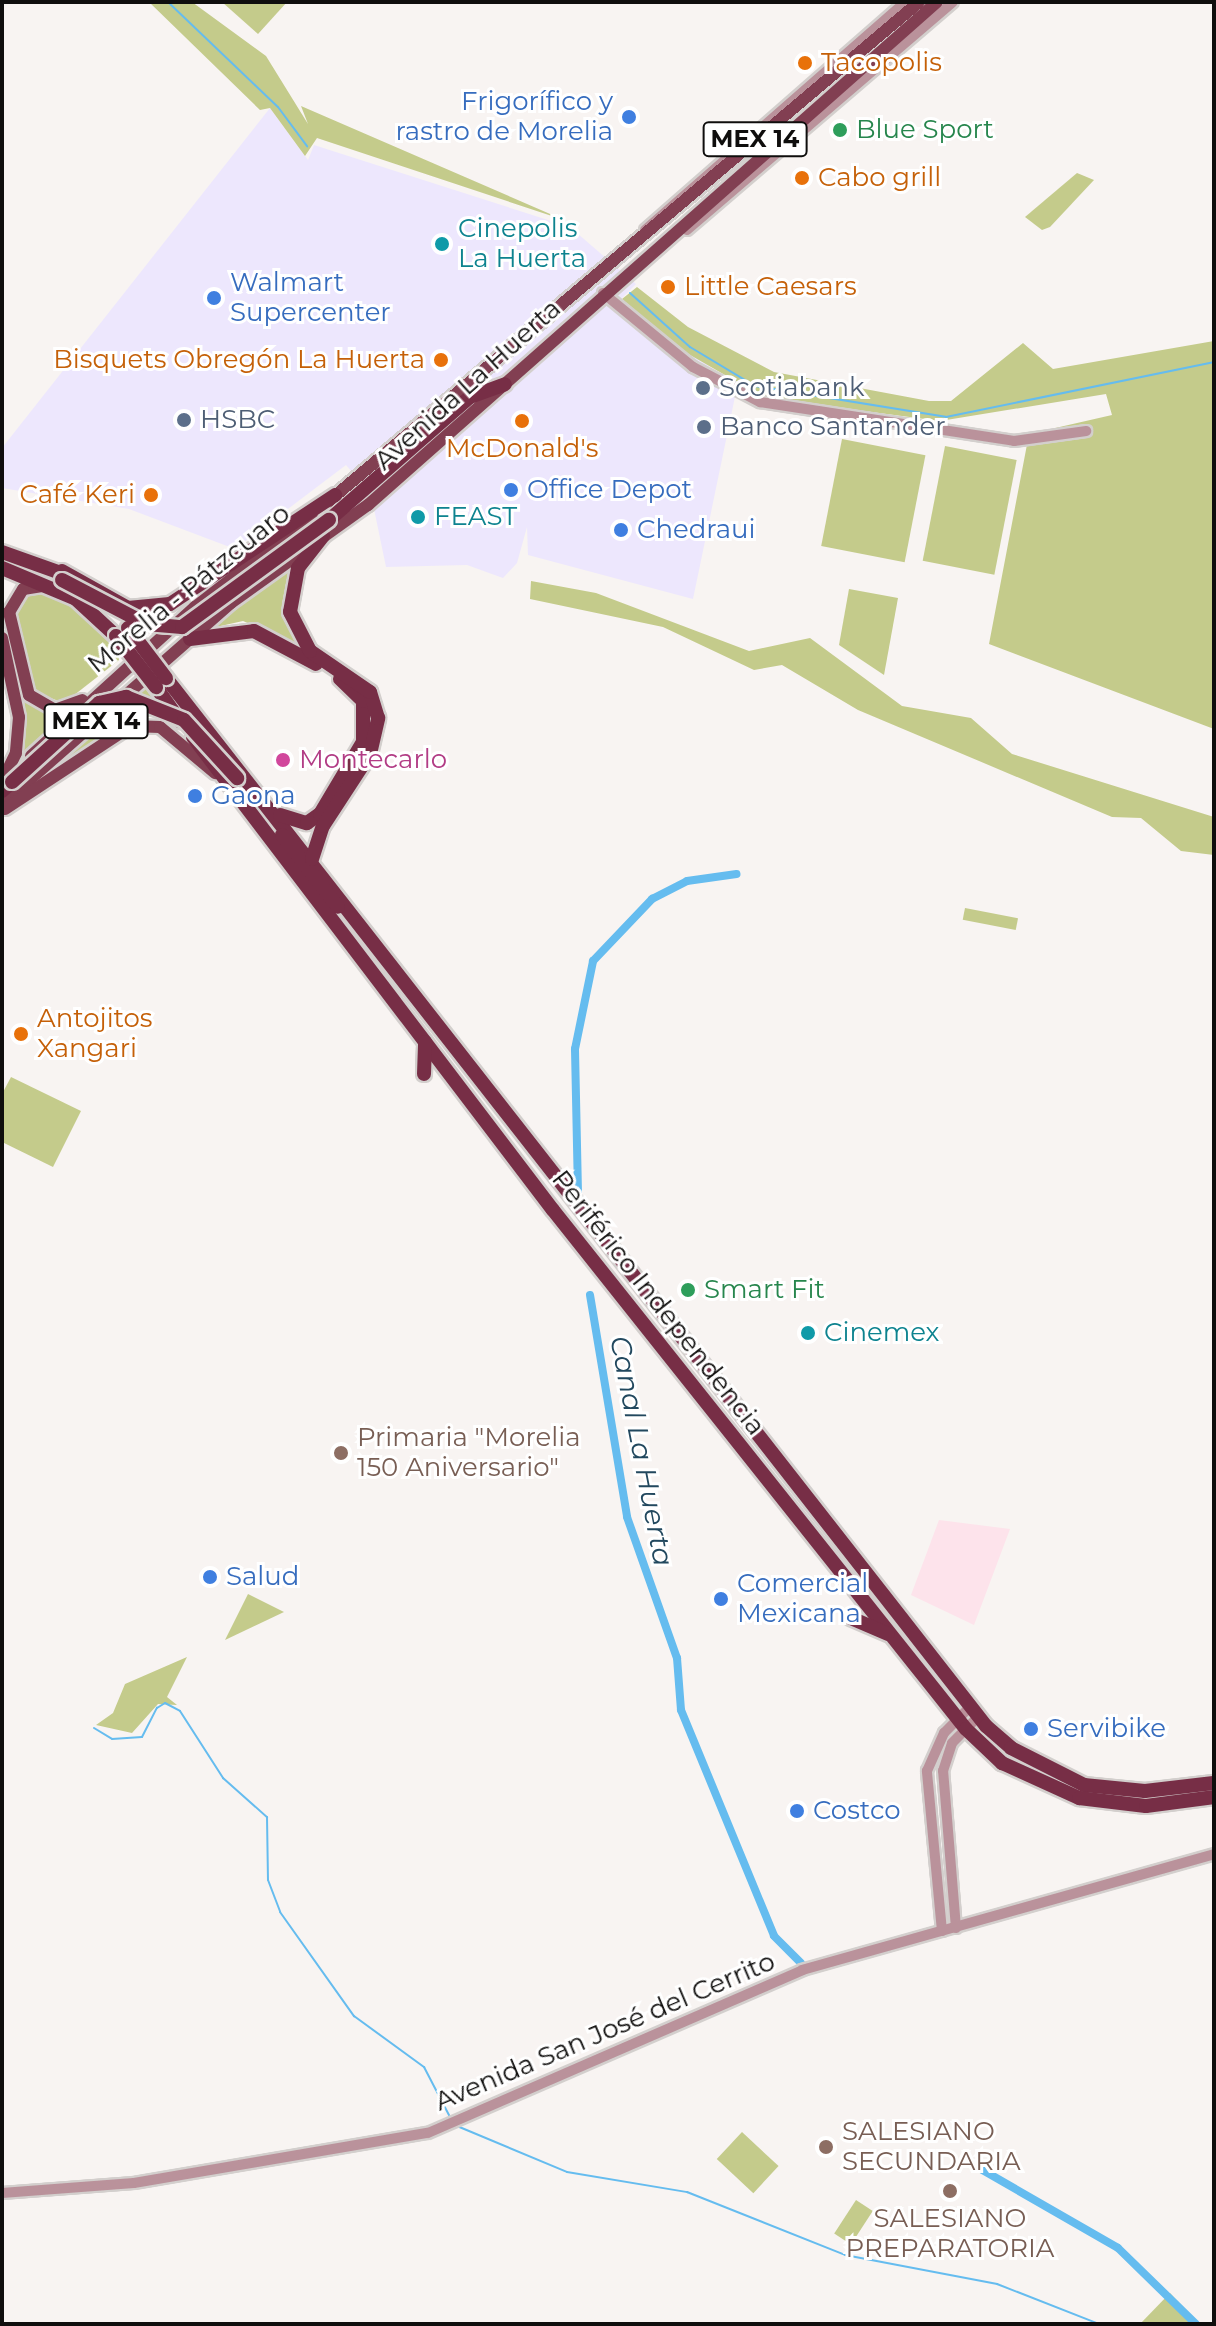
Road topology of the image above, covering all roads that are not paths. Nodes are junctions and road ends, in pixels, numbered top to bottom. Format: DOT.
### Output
graph roads {
  1 [pos="905,2"];
  2 [pos="919,2"];
  3 [pos="937,2"];
  4 [pos="953,2"];
  5 [pos="643,233"];
  6 [pos="627,270"];
  7 [pos="603,293"];
  8 [pos="505,384"];
  9 [pos="1086,431"];
  10 [pos="335,495"];
  11 [pos="323,536"];
  12 [pos="2,552"];
  13 [pos="2,560"];
  14 [pos="2,568"];
  15 [pos="59,579"];
  16 [pos="2,638"];
  17 [pos="190,639"];
  18 [pos="161,682"];
  19 [pos="102,688"];
  20 [pos="233,782"];
  21 [pos="4,785"];
  22 [pos="2,804"];
  23 [pos="2,811"];
  24 [pos="278,814"];
  25 [pos="312,859"];
  26 [pos="357,921"];
  27 [pos="425,1042"];
  28 [pos="424,1074"];
  29 [pos="851,1618"];
  30 [pos="890,1635"];
  31 [pos="974,1712"];
  32 [pos="962,1724"];
  33 [pos="1214,1783"];
  34 [pos="1214,1797"];
  35 [pos="1214,1854"];
  36 [pos="956,1928"];
  37 [pos="942,1931"];
  38 [pos="2,2193"];
  1 -- 5 [label="street"];
  2 -- 5 [label="main road, Avenida La Huerta / MEX 14"];
  3 -- 6 [label="main road, Avenida La Huerta / MEX 14"];
  4 -- 6 [label="street"];
  5 -- 10 [label="main road, Avenida La Huerta / MEX 14"];
  6 -- 7 [label="main road, Avenida La Huerta / MEX 14"];
  7 -- 8 [label="main road, Avenida La Huerta / MEX 14"];
  7 -- 9 [label="street"];
  8 -- 11 [label="main road, Avenida La Huerta / MEX 14"];
  8 -- 15 [label="highway, bridge"];
  10 -- 15 [label="highway"];
  10 -- 19 [label="main road, Morelia - Pátzcuaro / MEX 14"];
  11 -- 17 [label="main road, MEX 14"];
  11 -- 25 [label="highway"];
  12 -- 15 [label="highway"];
  13 -- 15 [label="highway"];
  14 -- 15 [label="highway"];
  15 -- 18 [label="highway, bridge"];
  15 -- 19 [label="main road"];
  16 -- 21 [label="main road"];
  17 -- 22 [label="main road, MEX 14"];
  17 -- 24 [label="highway"];
  18 -- 20 [label="highway, Periférico Independencia"];
  18 -- 24 [label="highway, Periférico Independencia"];
  19 -- 21 [label="main road, Morelia - Pátzcuaro / MEX 14"];
  20 -- 21 [label="highway, bridge"];
  20 -- 23 [label="main road"];
  20 -- 26 [label="highway"];
  20 -- 27 [label="highway, Periférico Independencia"];
  24 -- 25 [label="highway, Periférico Independencia"];
  25 -- 26 [label="highway, Periférico Independencia"];
  26 -- 31 [label="highway, Periférico Independencia"];
  27 -- 28 [label="highway"];
  27 -- 30 [label="highway, Periférico Independencia"];
  29 -- 30 [label="highway"];
  30 -- 32 [label="highway, Periférico Independencia"];
  31 -- 32 [label="street"];
  31 -- 33 [label="highway, Periférico Independencia"];
  32 -- 34 [label="highway, Periférico Independencia"];
  32 -- 36 [label="street"];
  32 -- 37 [label="street"];
  35 -- 36 [label="street, Avenida San José del Cerrito"];
  36 -- 37 [label="street, Avenida San José del Cerrito"];
  37 -- 38 [label="street, Avenida San José del Cerrito"];
}
